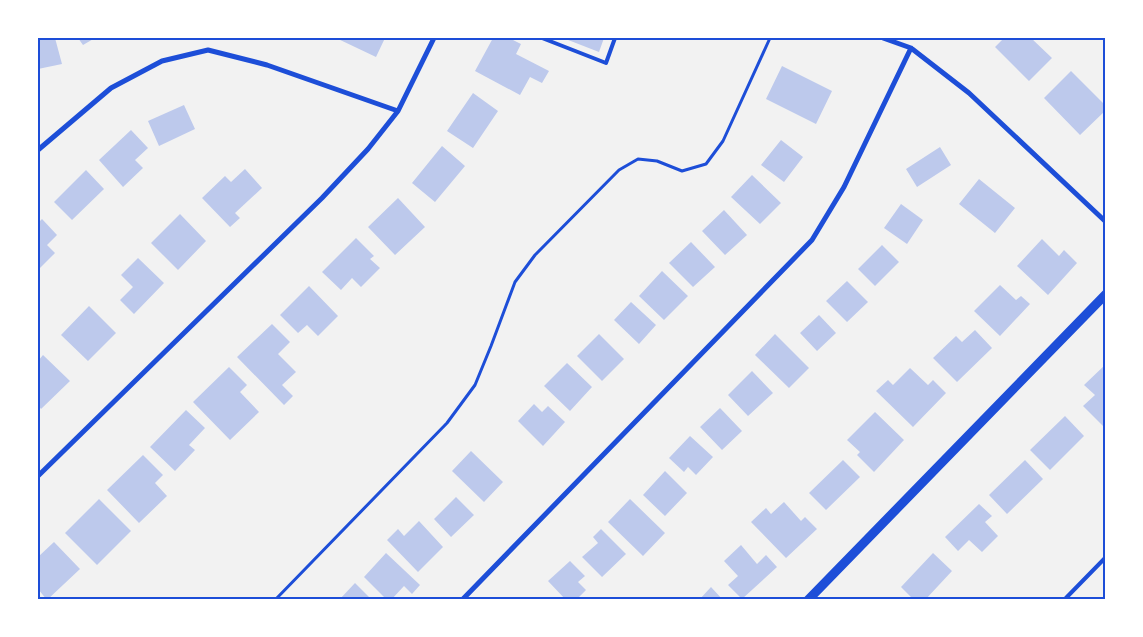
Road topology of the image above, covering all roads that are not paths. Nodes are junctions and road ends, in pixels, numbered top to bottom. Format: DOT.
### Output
graph roads {
  1 [pos="434,38"];
  2 [pos="542,38"];
  3 [pos="616,38"];
  4 [pos="884,38"];
  5 [pos="912,48"];
  6 [pos="398,111"];
  7 [pos="38,150"];
  8 [pos="1106,222"];
  9 [pos="1106,294"];
  10 [pos="38,476"];
  11 [pos="1106,557"];
  12 [pos="462,600"];
  13 [pos="808,600"];
  14 [pos="1064,600"];
  1 -- 6 [label="street"];
  2 -- 3 [label="lane"];
  4 -- 5 [label="street"];
  5 -- 8 [label="street"];
  5 -- 12 [label="street"];
  6 -- 7 [label="street"];
  6 -- 10 [label="street"];
  9 -- 13 [label="street"];
  11 -- 14 [label="lane"];
}
